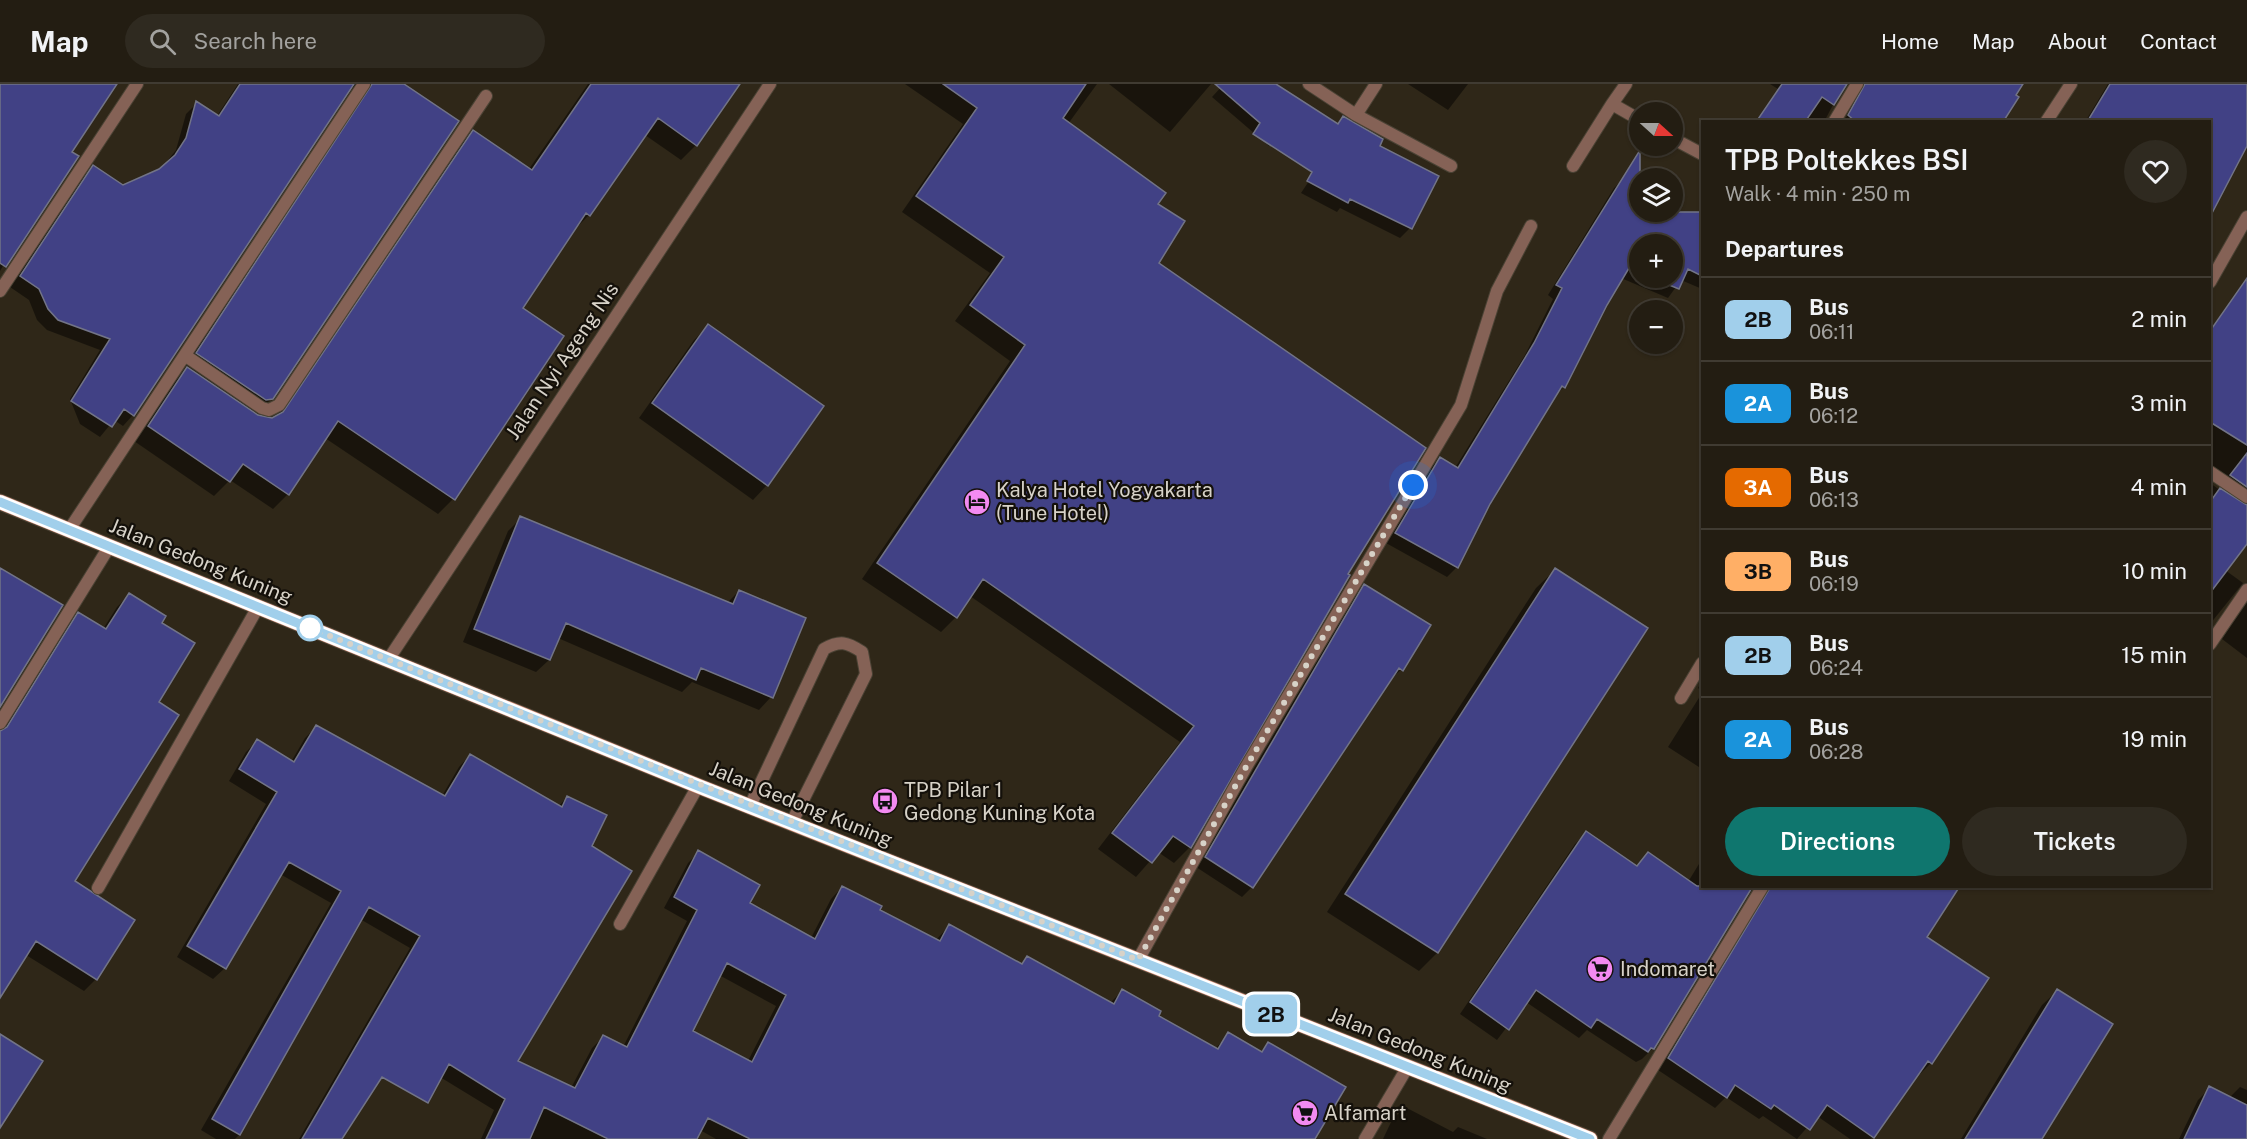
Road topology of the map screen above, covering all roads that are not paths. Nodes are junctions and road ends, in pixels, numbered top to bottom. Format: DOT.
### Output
graph roads {
  1 [pos="137,84"];
  2 [pos="364,84"];
  3 [pos="770,84"];
  4 [pos="1309,84"];
  5 [pos="1376,84"];
  6 [pos="1626,84"];
  7 [pos="1857,84"];
  8 [pos="2071,84"];
  9 [pos="486,96"];
  10 [pos="1612,104"];
  11 [pos="1629,114"];
  12 [pos="1356,115"];
  13 [pos="1835,120"];
  14 [pos="2047,120"];
  15 [pos="1683,144"];
  16 [pos="1701,153"];
  17 [pos="1451,166"];
  18 [pos="1573,166"];
  19 [pos="2247,217"];
  20 [pos="1531,226"];
  21 [pos="2211,280"];
  22 [pos="0,291"];
  23 [pos="186,356"];
  24 [pos="2211,473"];
  25 [pos="2247,497"];
  26 [pos="0,502"];
  27 [pos="69,530"];
  28 [pos="109,547"];
  29 [pos="2247,590"];
  30 [pos="258,607"];
  31 [pos="2211,643"];
  32 [pos="388,660"];
  33 [pos="1701,665"];
  34 [pos="1681,698"];
  35 [pos="0,723"];
  36 [pos="698,786"];
  37 [pos="750,806"];
  38 [pos="792,822"];
  39 [pos="98,888"];
  40 [pos="1762,888"];
  41 [pos="620,924"];
  42 [pos="1138,960"];
  43 [pos="1407,1068"];
  44 [pos="1365,1139"];
  45 [pos="1590,1139"];
  46 [pos="1610,1139"];
  1 -- 22 [label="street"];
  2 -- 23 [label="street"];
  3 -- 32 [label="street, Jalan Nyi Ageng Nis"];
  4 -- 12 [label="street"];
  5 -- 12 [label="street"];
  6 -- 10 [label="street"];
  7 -- 13 [label="street"];
  8 -- 14 [label="street"];
  9 -- 23 [label="street"];
  10 -- 11 [label="street"];
  10 -- 18 [label="street"];
  12 -- 17 [label="street"];
  15 -- 16 [label="street"];
  19 -- 21 [label="street"];
  20 -- 42 [label="street"];
  23 -- 27 [label="street"];
  24 -- 25 [label="street"];
  26 -- 27 [label="main road, Jalan Gedong Kuning"];
  27 -- 28 [label="main road, Jalan Gedong Kuning"];
  28 -- 30 [label="main road, Jalan Gedong Kuning"];
  28 -- 35 [label="street"];
  29 -- 31 [label="street"];
  30 -- 32 [label="main road, Jalan Gedong Kuning"];
  30 -- 39 [label="street"];
  32 -- 36 [label="main road, Jalan Gedong Kuning"];
  33 -- 34 [label="street"];
  36 -- 37 [label="main road, Jalan Gedong Kuning"];
  36 -- 41 [label="street"];
  37 -- 38 [label="main road, Jalan Gedong Kuning"];
  37 -- 38 [label="street"];
  38 -- 42 [label="main road, Jalan Gedong Kuning"];
  40 -- 46 [label="street"];
  42 -- 43 [label="main road, Jalan Gedong Kuning"];
  43 -- 44 [label="street"];
  43 -- 45 [label="main road, Jalan Gedong Kuning"];
}
